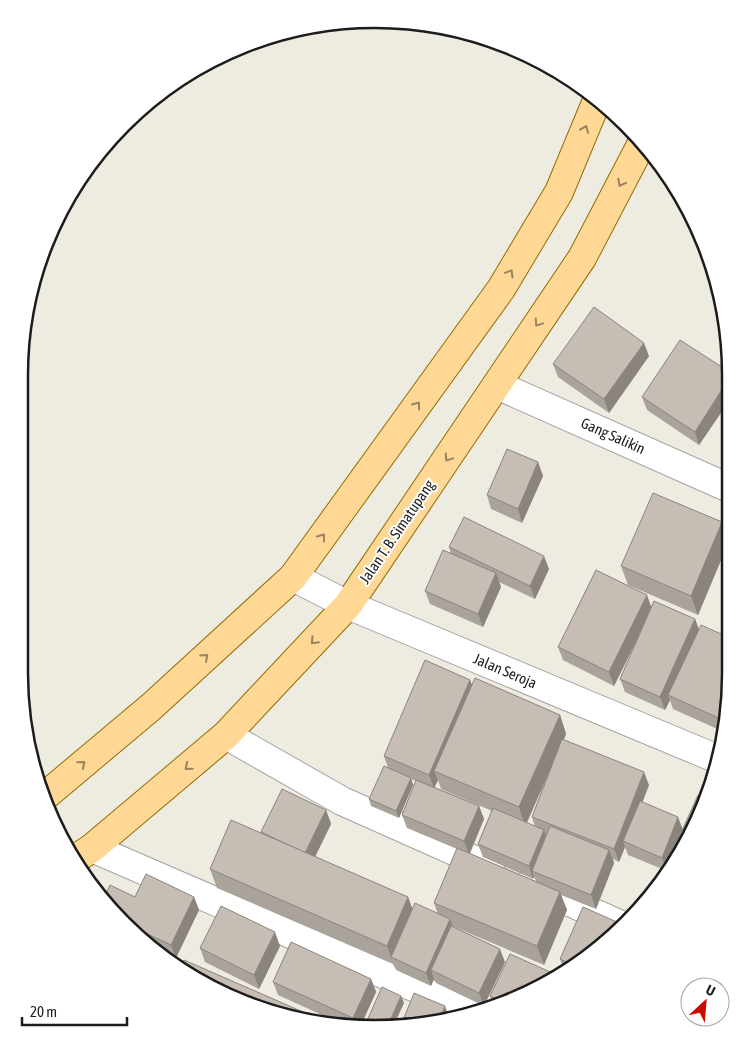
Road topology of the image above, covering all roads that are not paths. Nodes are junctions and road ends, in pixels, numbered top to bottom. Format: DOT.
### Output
graph roads {
  1 [pos="595,106"];
  2 [pos="639,149"];
  3 [pos="497,385"];
  4 [pos="722,485"];
  5 [pos="293,577"];
  6 [pos="348,605"];
  7 [pos="226,735"];
  8 [pos="712,757"];
  9 [pos="49,792"];
  10 [pos="83,854"];
  11 [pos="616,923"];
  12 [pos="463,1008"];
  5 -- 1 [label="main road, one-way"];
  2 -- 3 [label="main road, Jalan T. B. Simatupang, one-way"];
  3 -- 4 [label="street, Gang Salikin"];
  3 -- 6 [label="main road, Jalan T. B. Simatupang, one-way"];
  5 -- 6 [label="street, Jalan Seroja"];
  9 -- 5 [label="main road, one-way"];
  6 -- 7 [label="main road, Jalan T. B. Simatupang, one-way"];
  6 -- 8 [label="street, Jalan Seroja"];
  7 -- 10 [label="main road, Jalan T. B. Simatupang, one-way"];
  7 -- 11 [label="street"];
  10 -- 12 [label="street"];
}
